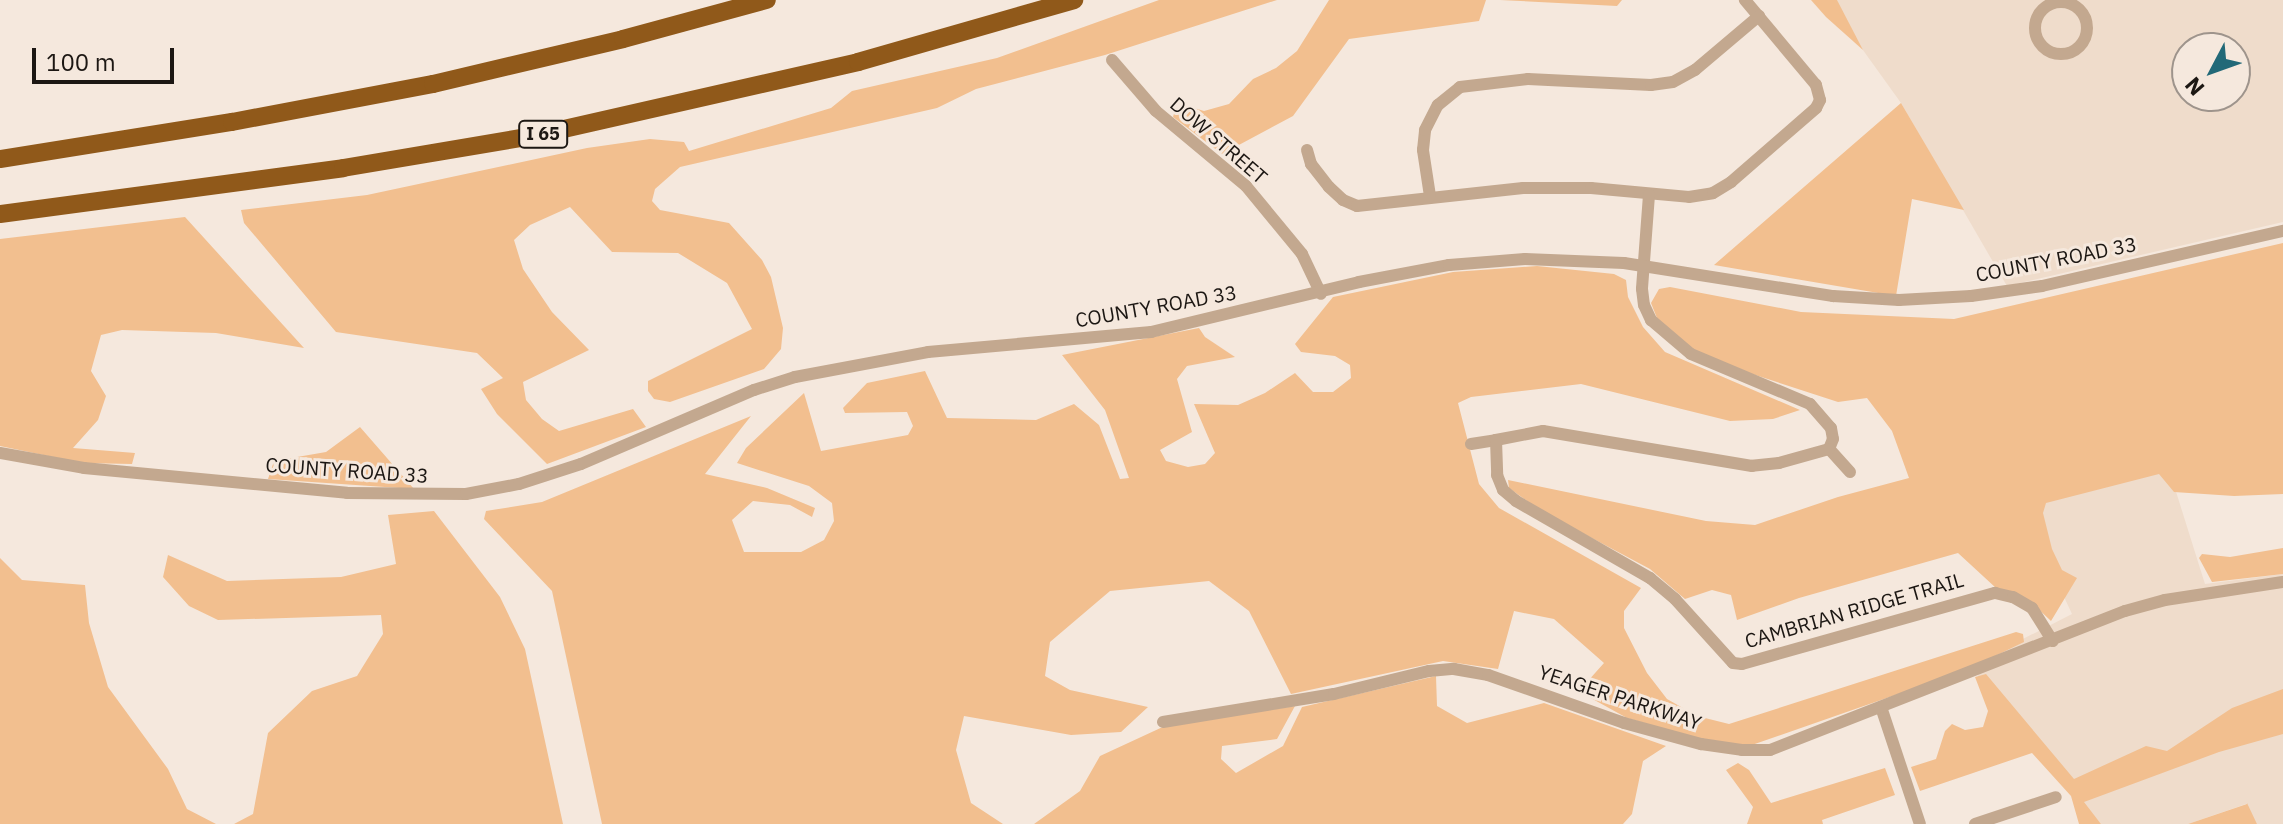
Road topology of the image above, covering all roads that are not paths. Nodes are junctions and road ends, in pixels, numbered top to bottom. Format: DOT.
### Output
graph roads {
  1 [pos="767,0"];
  2 [pos="1074,0"];
  3 [pos="1745,0"];
  4 [pos="2059,1"];
  5 [pos="1759,16"];
  6 [pos="1112,60"];
  7 [pos="1307,150"];
  8 [pos="0,159"];
  9 [pos="1649,195"];
  10 [pos="1430,196"];
  11 [pos="0,214"];
  12 [pos="2283,231"];
  13 [pos="1643,265"];
  14 [pos="1321,294"];
  15 [pos="1496,440"];
  16 [pos="1471,444"];
  17 [pos="1829,449"];
  18 [pos="0,453"];
  19 [pos="1850,472"];
  20 [pos="2283,582"];
  21 [pos="2053,641"];
  22 [pos="1881,707"];
  23 [pos="1163,722"];
  24 [pos="2056,797"];
  25 [pos="1920,824"];
  26 [pos="1975,824"];
  1 -- 8 [label="highway"];
  2 -- 11 [label="highway, I 65"];
  3 -- 5 [label="street"];
  4 -- 4 [label="street"];
  5 -- 9 [label="street"];
  5 -- 10 [label="street"];
  6 -- 14 [label="street, DOW STREET"];
  7 -- 10 [label="street"];
  9 -- 10 [label="street"];
  9 -- 13 [label="street"];
  12 -- 13 [label="street, COUNTY ROAD 33"];
  13 -- 14 [label="street, COUNTY ROAD 33"];
  13 -- 17 [label="street"];
  14 -- 18 [label="street, COUNTY ROAD 33"];
  15 -- 16 [label="street"];
  15 -- 17 [label="street"];
  15 -- 21 [label="street, CAMBRIAN RIDGE TRAIL"];
  17 -- 19 [label="street"];
  20 -- 21 [label="street, YEAGER PARKWAY"];
  21 -- 22 [label="street, YEAGER PARKWAY"];
  22 -- 23 [label="street, YEAGER PARKWAY"];
  22 -- 25 [label="street"];
  24 -- 26 [label="street"];
}
